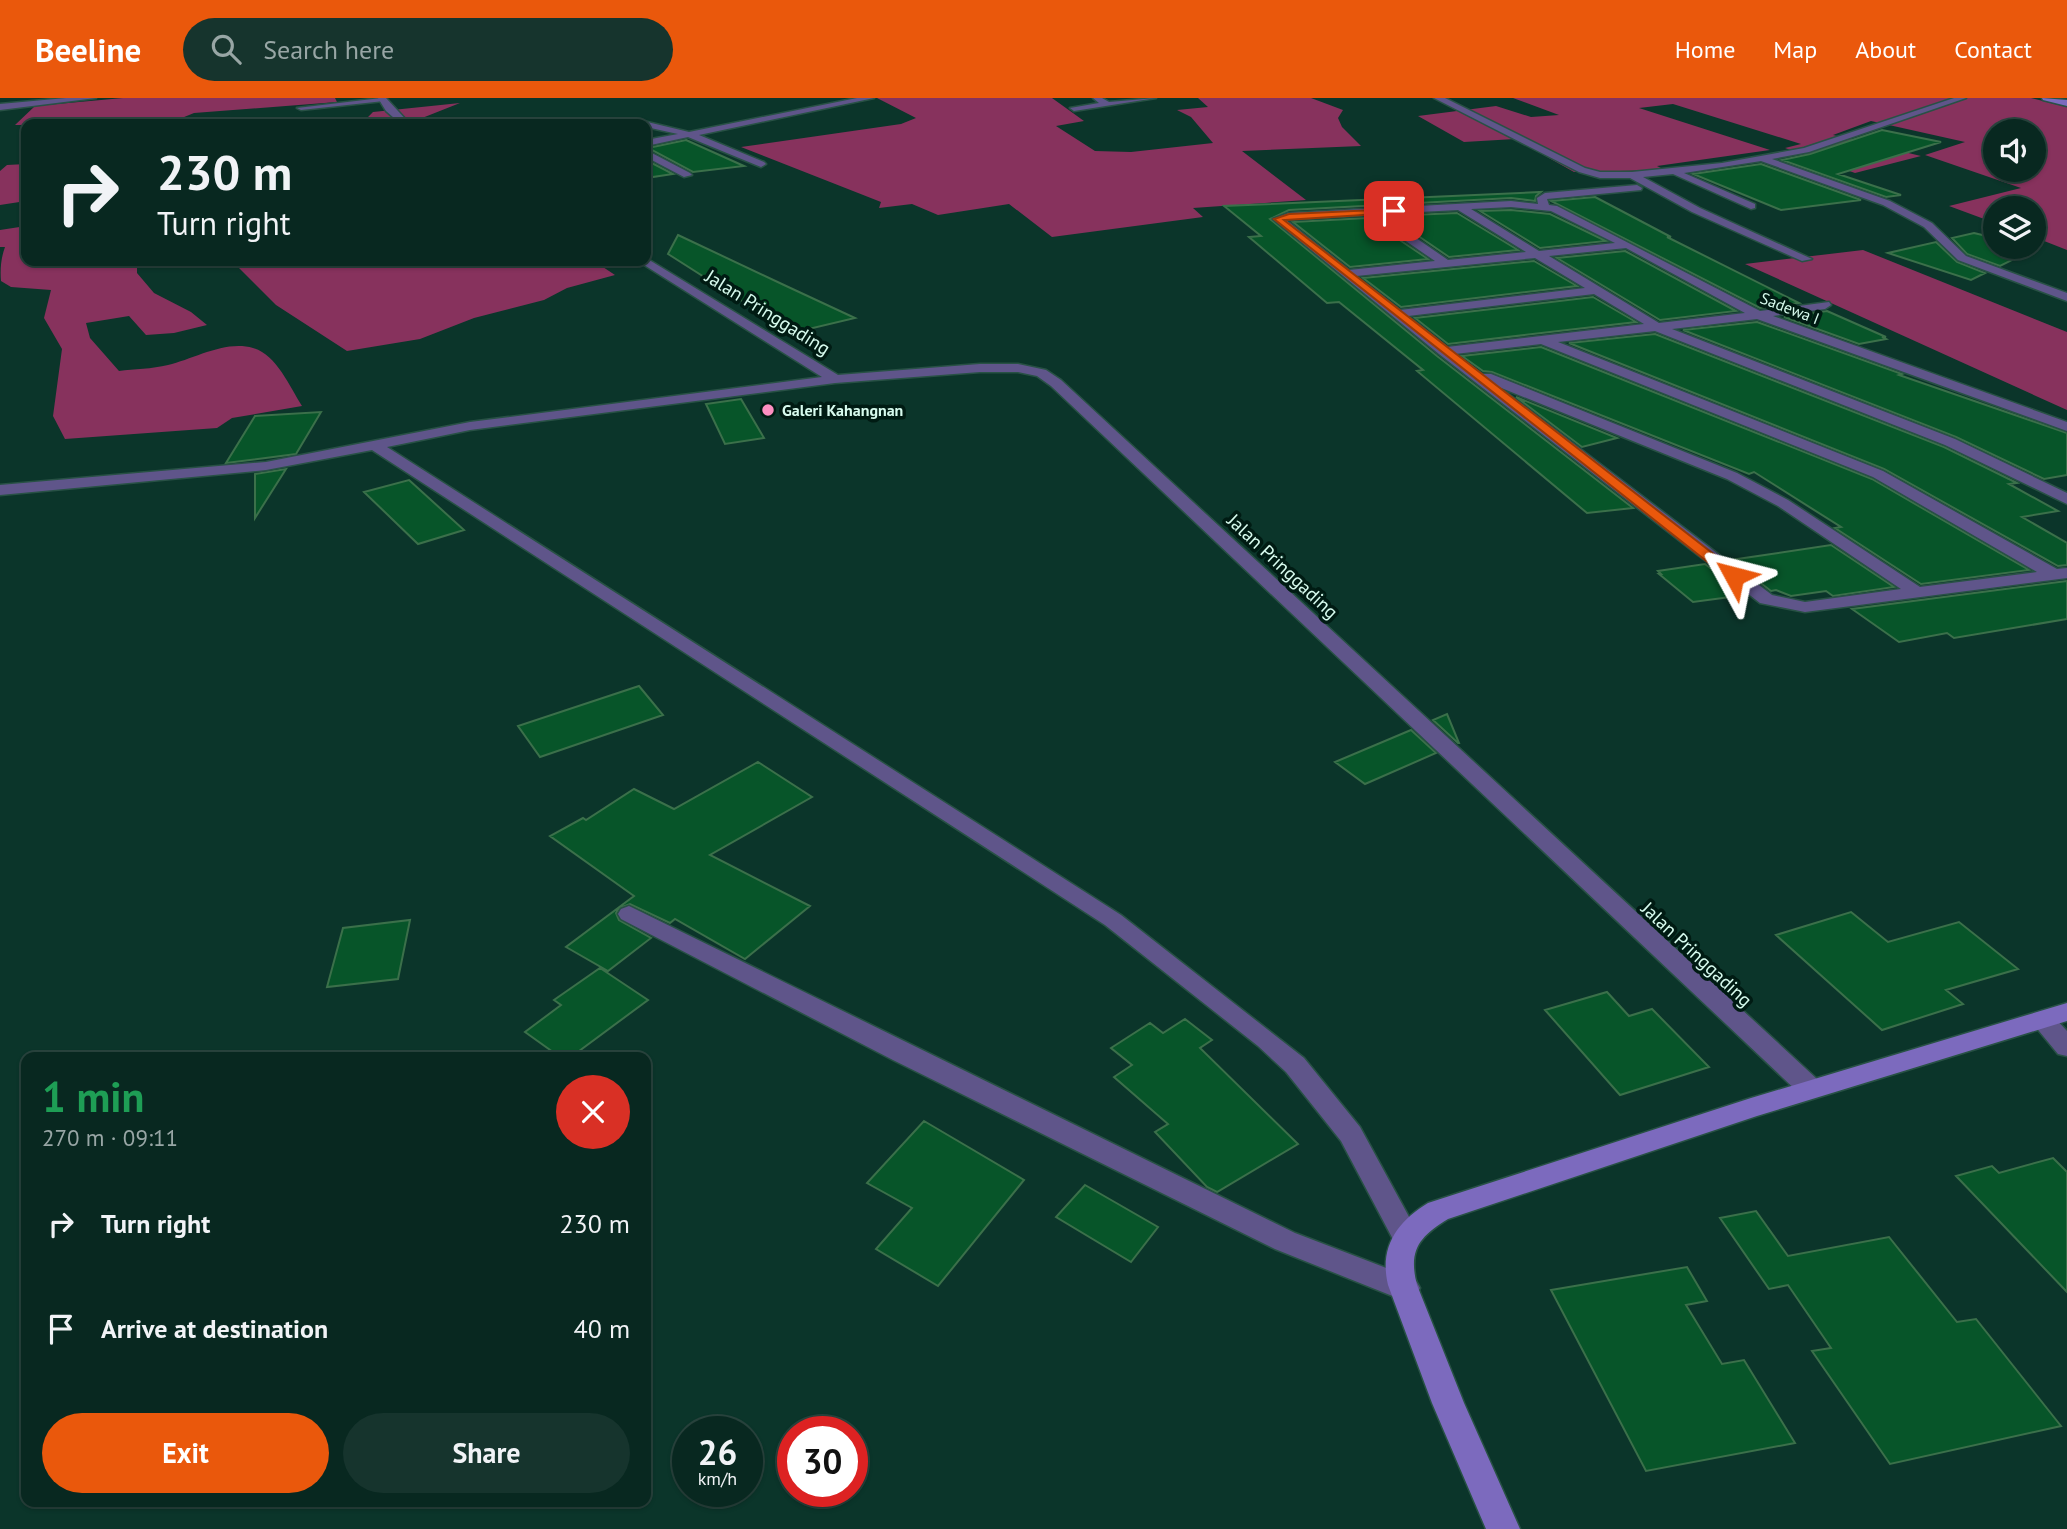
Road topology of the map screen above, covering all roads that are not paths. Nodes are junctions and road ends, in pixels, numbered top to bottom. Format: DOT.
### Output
graph roads {
  1 [pos="92,98"];
  2 [pos="870,98"];
  3 [pos="1097,98"];
  4 [pos="1152,98"];
  5 [pos="1438,98"];
  6 [pos="1962,98"];
  7 [pos="2046,98"];
  8 [pos="382,99"];
  9 [pos="2067,103"];
  10 [pos="1107,105"];
  11 [pos="0,107"];
  12 [pos="300,108"];
  13 [pos="1074,108"];
  14 [pos="401,119"];
  15 [pos="651,125"];
  16 [pos="691,134"];
  17 [pos="651,142"];
  18 [pos="651,156"];
  19 [pos="1761,159"];
  20 [pos="761,164"];
  21 [pos="1675,172"];
  22 [pos="687,174"];
  23 [pos="1632,175"];
  24 [pos="1653,187"];
  25 [pos="1544,206"];
  26 [pos="1751,206"];
  27 [pos="1462,208"];
  28 [pos="1371,212"];
  29 [pos="1628,245"];
  30 [pos="1538,254"];
  31 [pos="1805,259"];
  32 [pos="1446,263"];
  33 [pos="651,265"];
  34 [pos="1348,274"];
  35 [pos="1596,290"];
  36 [pos="2067,298"];
  37 [pos="1825,305"];
  38 [pos="1398,314"];
  39 [pos="1758,316"];
  40 [pos="1657,327"];
  41 [pos="1544,340"];
  42 [pos="1444,351"];
  43 [pos="1471,372"];
  44 [pos="835,379"];
  45 [pos="2067,427"];
  46 [pos="373,444"];
  47 [pos="0,491"];
  48 [pos="2067,499"];
  49 [pos="2061,574"];
  50 [pos="1915,592"];
  51 [pos="629,914"];
  52 [pos="2054,1016"];
  53 [pos="2067,1047"];
  54 [pos="1810,1087"];
  55 [pos="1406,1237"];
  56 [pos="1405,1287"];
  57 [pos="1503,1529"];
  1 -- 11 [label="street"];
  2 -- 16 [label="street"];
  3 -- 10 [label="street"];
  4 -- 10 [label="street"];
  5 -- 23 [label="street"];
  6 -- 19 [label="street"];
  7 -- 9 [label="street"];
  8 -- 12 [label="lane"];
  8 -- 14 [label="street"];
  10 -- 13 [label="street"];
  15 -- 16 [label="street"];
  16 -- 17 [label="street"];
  16 -- 20 [label="street"];
  18 -- 22 [label="street"];
  19 -- 21 [label="street"];
  19 -- 36 [label="street"];
  21 -- 23 [label="street"];
  21 -- 26 [label="street"];
  23 -- 24 [label="street"];
  24 -- 25 [label="street"];
  24 -- 31 [label="street"];
  25 -- 27 [label="street, Sadewa I"];
  25 -- 29 [label="street, Sadewa I"];
  27 -- 28 [label="street, Sadewa I"];
  27 -- 30 [label="street"];
  28 -- 32 [label="street"];
  28 -- 34 [label="street, Sadewa I"];
  29 -- 30 [label="street"];
  29 -- 39 [label="street, Sadewa I"];
  30 -- 32 [label="street"];
  30 -- 35 [label="street"];
  32 -- 34 [label="street"];
  33 -- 44 [label="street, Jalan Pringgading"];
  34 -- 38 [label="street"];
  35 -- 38 [label="street"];
  35 -- 40 [label="street"];
  37 -- 39 [label="street"];
  38 -- 42 [label="street"];
  39 -- 40 [label="street"];
  39 -- 45 [label="street, Sadewa I"];
  40 -- 41 [label="street"];
  40 -- 48 [label="street"];
  41 -- 42 [label="street"];
  41 -- 49 [label="street"];
  42 -- 43 [label="street"];
  43 -- 50 [label="street"];
  43 -- 50 [label="street"];
  44 -- 46 [label="street"];
  44 -- 54 [label="street, Jalan Pringgading"];
  46 -- 47 [label="street"];
  46 -- 55 [label="street"];
  49 -- 50 [label="street"];
  51 -- 56 [label="street"];
  52 -- 53 [label="street"];
  52 -- 54 [label="street"];
  54 -- 55 [label="street"];
  55 -- 56 [label="street"];
  56 -- 57 [label="street"];
}
